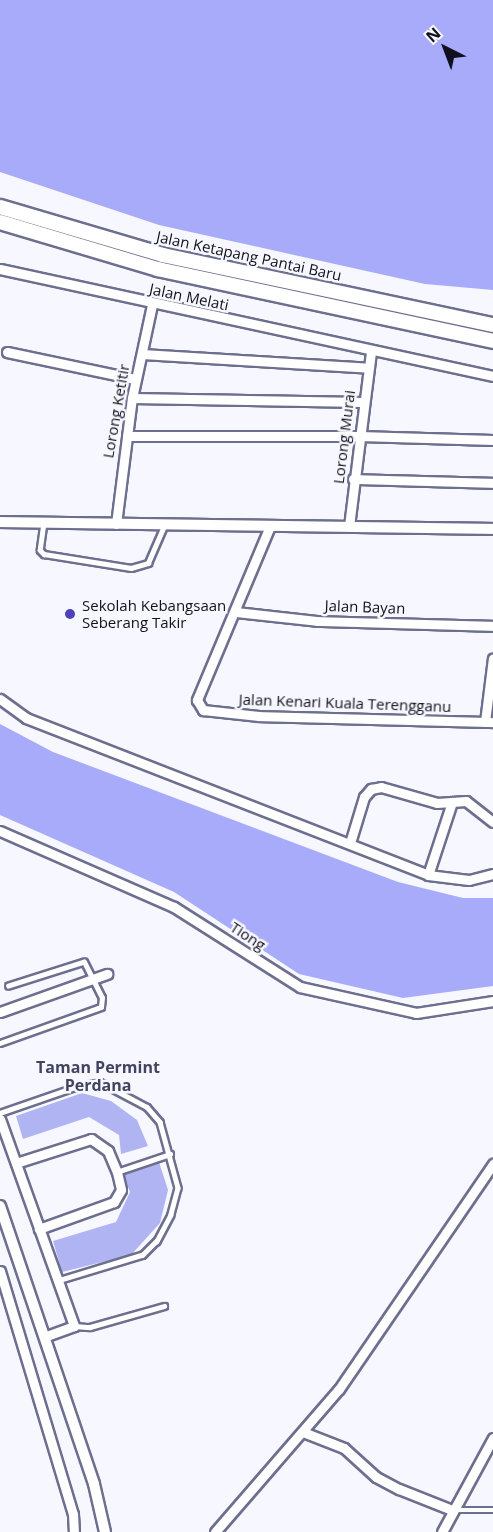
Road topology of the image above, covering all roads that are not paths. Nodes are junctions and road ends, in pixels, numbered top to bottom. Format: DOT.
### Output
graph roads {
  1 [pos="0,207"];
  2 [pos="0,222"];
  3 [pos="0,269"];
  4 [pos="152,304"];
  5 [pos="493,326"];
  6 [pos="493,340"];
  7 [pos="7,352"];
  8 [pos="372,352"];
  9 [pos="142,354"];
  10 [pos="369,368"];
  11 [pos="493,376"];
  12 [pos="135,379"];
  13 [pos="132,398"];
  14 [pos="363,402"];
  15 [pos="359,435"];
  16 [pos="127,436"];
  17 [pos="493,440"];
  18 [pos="353,479"];
  19 [pos="493,483"];
  20 [pos="0,522"];
  21 [pos="44,523"];
  22 [pos="116,524"];
  23 [pos="349,525"];
  24 [pos="164,526"];
  25 [pos="270,526"];
  26 [pos="493,529"];
  27 [pos="236,612"];
  28 [pos="493,626"];
  29 [pos="493,658"];
  30 [pos="0,699"];
  31 [pos="489,722"];
  32 [pos="452,802"];
  33 [pos="493,822"];
  34 [pos="0,831"];
  35 [pos="350,843"];
  36 [pos="493,874"];
  37 [pos="428,875"];
  38 [pos="108,974"];
  39 [pos="90,980"];
  40 [pos="9,986"];
  41 [pos="493,1001"];
  42 [pos="0,1012"];
  43 [pos="0,1043"];
  44 [pos="0,1113"];
  45 [pos="0,1119"];
  46 [pos="170,1154"];
  47 [pos="16,1162"];
  48 [pos="493,1164"];
  49 [pos="117,1172"];
  50 [pos="0,1206"];
  51 [pos="39,1229"];
  52 [pos="0,1271"];
  53 [pos="58,1281"];
  54 [pos="3,1287"];
  55 [pos="164,1306"];
  56 [pos="74,1326"];
  57 [pos="46,1336"];
  58 [pos="303,1432"];
  59 [pos="493,1438"];
  60 [pos="452,1510"];
  61 [pos="493,1510"];
  62 [pos="74,1532"];
  63 [pos="105,1532"];
  64 [pos="215,1532"];
  65 [pos="442,1532"];
  1 -- 5 [label="main road, Jalan Ketapang Pantai Baru"];
  2 -- 6 [label="main road, Jalan Ketapang Pantai Baru"];
  3 -- 4 [label="street, Jalan Melati"];
  4 -- 8 [label="street, Jalan Melati"];
  4 -- 9 [label="street, Lorong Ketitir"];
  7 -- 12 [label="street"];
  8 -- 10 [label="street, Lorong Murai"];
  8 -- 11 [label="street, Jalan Melati"];
  9 -- 10 [label="street"];
  9 -- 12 [label="street, Lorong Ketitir"];
  10 -- 14 [label="street, Lorong Murai"];
  12 -- 13 [label="street, Lorong Ketitir"];
  13 -- 14 [label="street"];
  13 -- 16 [label="street, Lorong Ketitir"];
  14 -- 15 [label="street, Lorong Murai"];
  15 -- 16 [label="street"];
  15 -- 17 [label="street"];
  15 -- 18 [label="street, Lorong Murai"];
  16 -- 22 [label="street, Lorong Ketitir"];
  18 -- 19 [label="street"];
  18 -- 23 [label="street, Lorong Murai"];
  20 -- 21 [label="street"];
  21 -- 22 [label="street"];
  21 -- 24 [label="lane"];
  22 -- 24 [label="street"];
  23 -- 25 [label="street"];
  23 -- 26 [label="street"];
  24 -- 25 [label="street"];
  25 -- 27 [label="street"];
  27 -- 28 [label="street, Jalan Bayan"];
  27 -- 31 [label="street, Jalan Kenari Kuala Terengganu"];
  29 -- 31 [label="street"];
  30 -- 35 [label="street"];
  32 -- 33 [label="street"];
  32 -- 35 [label="street"];
  32 -- 37 [label="street"];
  34 -- 41 [label="street, Tiong"];
  35 -- 37 [label="street"];
  36 -- 37 [label="street"];
  38 -- 39 [label="street"];
  39 -- 40 [label="lane"];
  39 -- 42 [label="street"];
  39 -- 43 [label="lane"];
  44 -- 46 [label="lane"];
  45 -- 47 [label="street"];
  46 -- 49 [label="lane"];
  46 -- 53 [label="lane"];
  47 -- 49 [label="street"];
  47 -- 51 [label="street"];
  48 -- 58 [label="street"];
  49 -- 51 [label="street"];
  50 -- 57 [label="street"];
  51 -- 53 [label="street"];
  52 -- 54 [label="street"];
  53 -- 56 [label="street"];
  54 -- 62 [label="street"];
  55 -- 56 [label="lane"];
  56 -- 57 [label="street"];
  57 -- 63 [label="street"];
  58 -- 60 [label="street"];
  58 -- 64 [label="street"];
  59 -- 60 [label="street"];
  60 -- 61 [label="lane"];
  60 -- 65 [label="street"];
}
